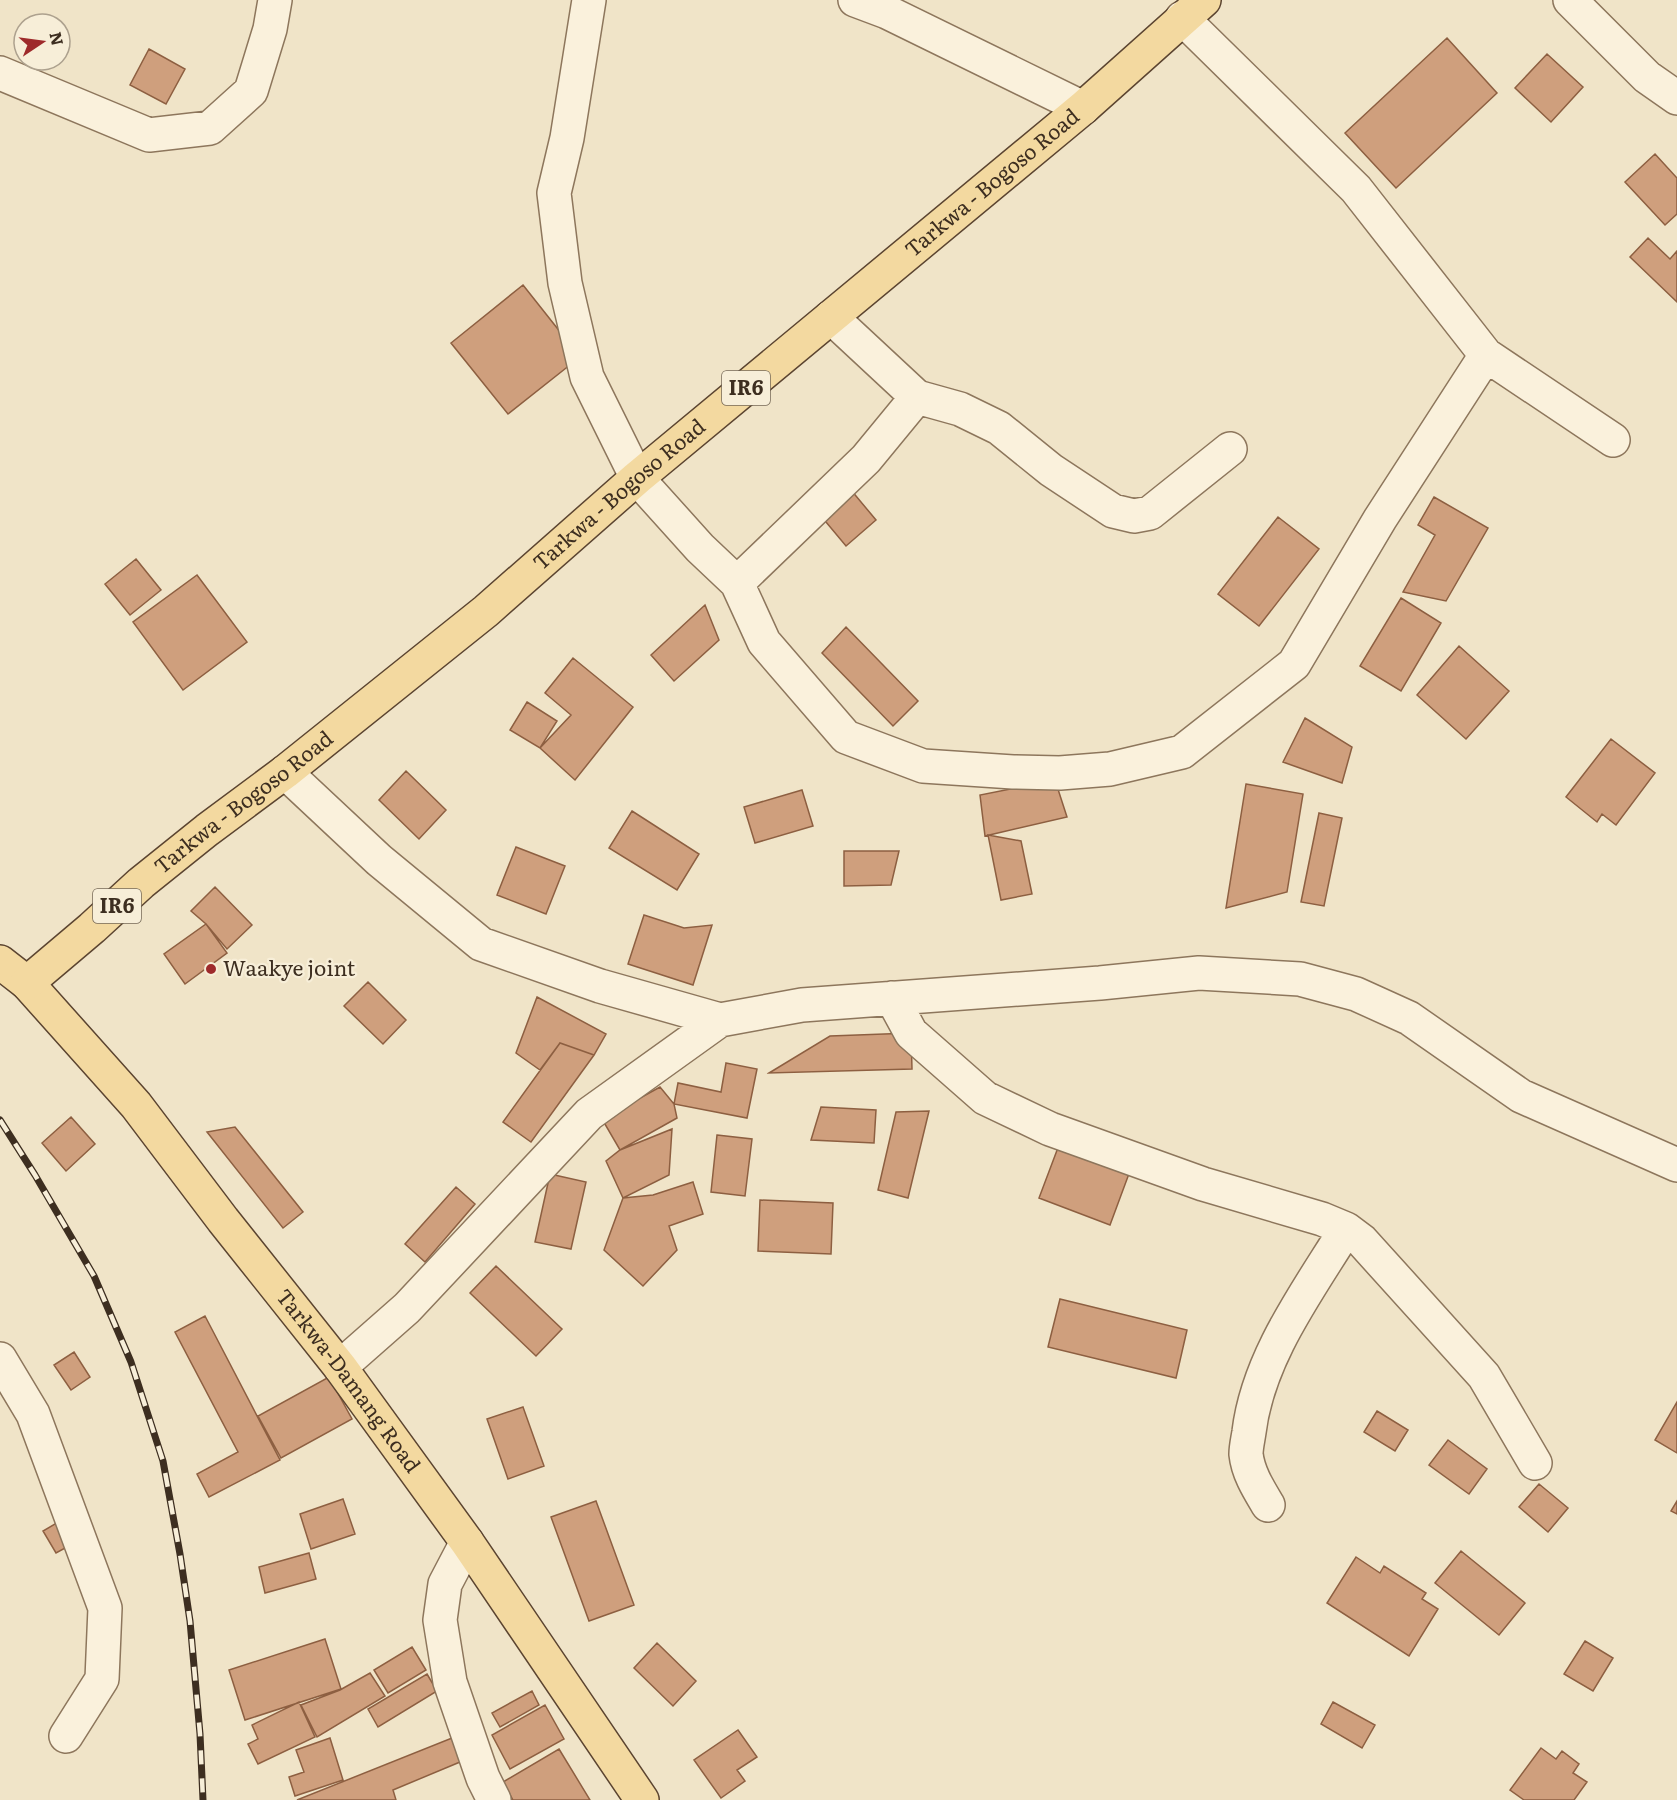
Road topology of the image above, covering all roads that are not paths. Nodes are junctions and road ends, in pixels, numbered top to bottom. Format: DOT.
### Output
graph roads {
  1 [pos="275,0"];
  2 [pos="589,0"];
  3 [pos="855,0"];
  4 [pos="1570,0"];
  5 [pos="1193,9"];
  6 [pos="0,73"];
  7 [pos="1677,98"];
  8 [pos="1083,108"];
  9 [pos="831,317"];
  10 [pos="1486,355"];
  11 [pos="917,397"];
  12 [pos="1613,440"];
  13 [pos="1230,449"];
  14 [pos="637,478"];
  15 [pos="737,583"];
  16 [pos="285,772"];
  17 [pos="0,962"];
  18 [pos="27,983"];
  19 [pos="892,999"];
  20 [pos="720,1020"];
  21 [pos="1673,1160"];
  22 [pos="1347,1229"];
  23 [pos="0,1359"];
  24 [pos="340,1367"];
  25 [pos="1535,1463"];
  26 [pos="1268,1505"];
  27 [pos="467,1542"];
  28 [pos="66,1736"];
  29 [pos="494,1800"];
  30 [pos="642,1800"];
  1 -- 6 [label="street"];
  2 -- 14 [label="street"];
  3 -- 8 [label="street"];
  4 -- 7 [label="street"];
  5 -- 8 [label="main road, Tarkwa - Bogoso Road / IR6"];
  5 -- 10 [label="street"];
  8 -- 9 [label="main road, Tarkwa - Bogoso Road / IR6"];
  9 -- 11 [label="street"];
  9 -- 14 [label="main road, Tarkwa - Bogoso Road / IR6"];
  10 -- 12 [label="street"];
  10 -- 15 [label="street"];
  11 -- 13 [label="street"];
  11 -- 15 [label="street"];
  14 -- 15 [label="street"];
  14 -- 16 [label="main road, Tarkwa - Bogoso Road / IR6"];
  16 -- 18 [label="main road, Tarkwa - Bogoso Road / IR6"];
  16 -- 20 [label="street"];
  17 -- 18 [label="main road, Tarkwa-Damang Road"];
  18 -- 24 [label="main road, Tarkwa-Damang Road"];
  19 -- 20 [label="street"];
  19 -- 21 [label="street"];
  19 -- 22 [label="street"];
  20 -- 24 [label="street"];
  22 -- 25 [label="street"];
  22 -- 26 [label="street"];
  23 -- 28 [label="street"];
  24 -- 27 [label="main road, Tarkwa-Damang Road"];
  27 -- 29 [label="street"];
  27 -- 30 [label="main road, Tarkwa-Damang Road"];
}
